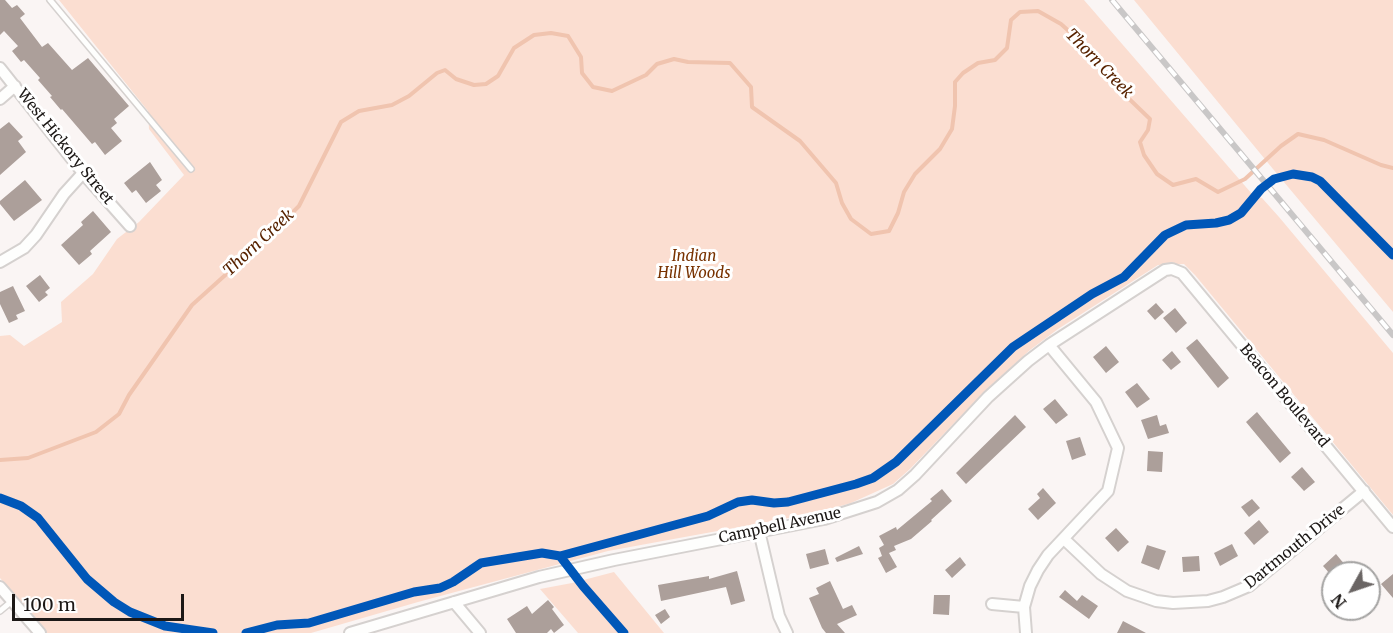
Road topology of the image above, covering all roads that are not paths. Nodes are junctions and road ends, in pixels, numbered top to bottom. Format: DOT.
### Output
graph roads {
  1 [pos="50,0"];
  2 [pos="0,68"];
  3 [pos="15,86"];
  4 [pos="0,99"];
  5 [pos="191,169"];
  6 [pos="83,173"];
  7 [pos="130,226"];
  8 [pos="0,262"];
  9 [pos="1172,269"];
  10 [pos="1049,345"];
  11 [pos="1364,491"];
  12 [pos="1393,527"];
  13 [pos="759,531"];
  14 [pos="1064,539"];
  15 [pos="0,587"];
  16 [pos="12,601"];
  17 [pos="454,602"];
  18 [pos="992,604"];
  19 [pos="1024,607"];
  20 [pos="0,611"];
  21 [pos="40,633"];
  22 [pos="350,633"];
  23 [pos="480,633"];
  24 [pos="787,633"];
  25 [pos="1026,633"];
  1 -- 5 [label="lane"];
  2 -- 3 [label="street, West Hickory Street"];
  3 -- 4 [label="street"];
  3 -- 6 [label="street, West Hickory Street"];
  6 -- 7 [label="street, West Hickory Street"];
  6 -- 8 [label="street"];
  9 -- 10 [label="street, Campbell Avenue"];
  9 -- 11 [label="street, Beacon Boulevard"];
  10 -- 13 [label="street, Campbell Avenue"];
  10 -- 14 [label="street"];
  11 -- 12 [label="street, Beacon Boulevard"];
  11 -- 14 [label="street, Dartmouth Drive"];
  13 -- 17 [label="street, Campbell Avenue"];
  13 -- 24 [label="street"];
  14 -- 19 [label="street"];
  15 -- 16 [label="street"];
  16 -- 20 [label="lane"];
  16 -- 21 [label="street"];
  17 -- 22 [label="street, Campbell Avenue"];
  17 -- 23 [label="street"];
  18 -- 19 [label="street"];
  19 -- 25 [label="street"];
}
